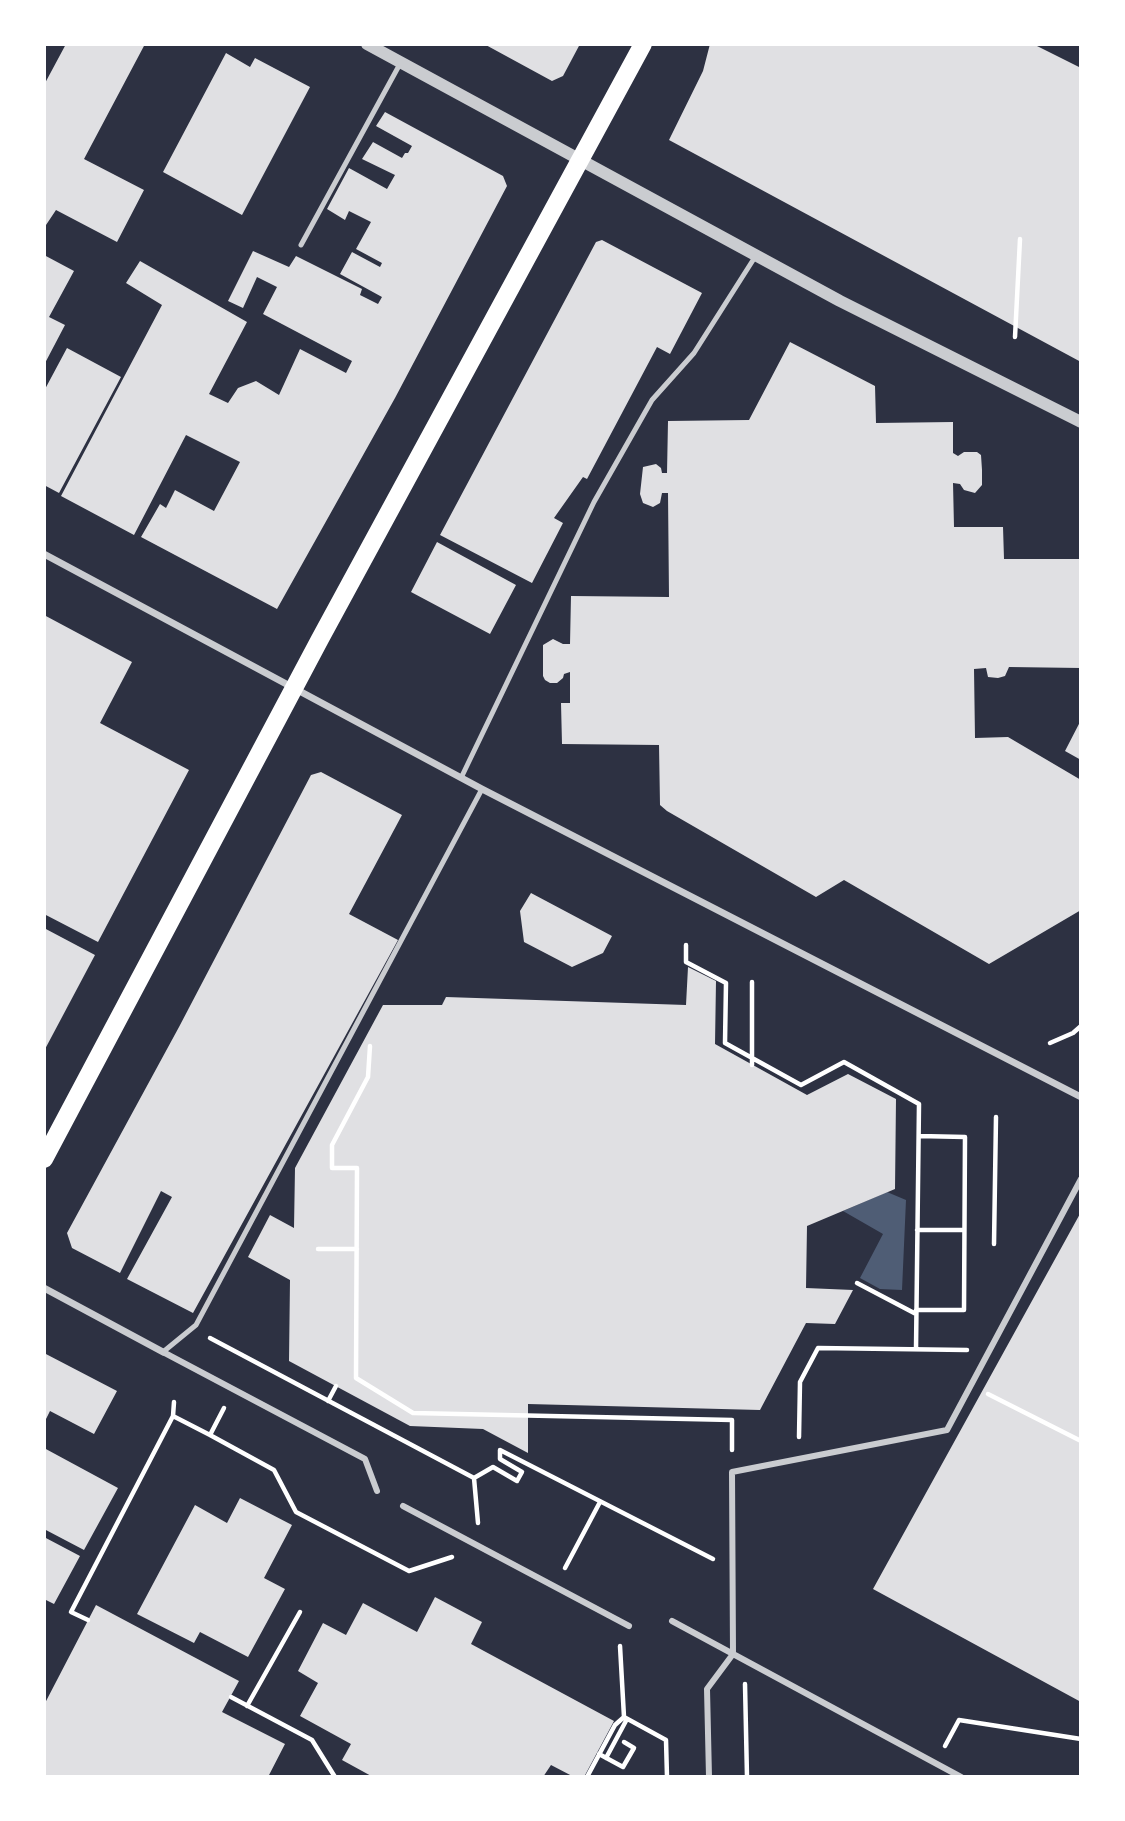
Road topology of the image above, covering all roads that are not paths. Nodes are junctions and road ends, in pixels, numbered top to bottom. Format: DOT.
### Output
graph roads {
  1 [pos="367,44"];
  2 [pos="643,44"];
  3 [pos="384,48"];
  4 [pos="401,62"];
  5 [pos="580,158"];
  6 [pos="301,245"];
  7 [pos="757,254"];
  8 [pos="1081,422"];
  9 [pos="44,554"];
  10 [pos="294,689"];
  11 [pos="461,778"];
  12 [pos="482,789"];
  13 [pos="1081,1097"];
  14 [pos="44,1159"];
  15 [pos="1081,1179"];
  16 [pos="44,1288"];
  17 [pos="163,1352"];
  18 [pos="377,1491"];
  19 [pos="403,1506"];
  20 [pos="672,1621"];
  21 [pos="629,1626"];
  22 [pos="733,1654"];
  23 [pos="709,1777"];
  24 [pos="961,1777"];
  1 -- 3 [label="street"];
  2 -- 5 [label="main road"];
  3 -- 4 [label="street"];
  4 -- 5 [label="street"];
  4 -- 6 [label="lane"];
  5 -- 7 [label="street"];
  5 -- 10 [label="main road"];
  7 -- 8 [label="street"];
  7 -- 11 [label="lane"];
  9 -- 10 [label="street"];
  10 -- 11 [label="street"];
  10 -- 14 [label="main road"];
  11 -- 12 [label="street"];
  12 -- 13 [label="street"];
  12 -- 17 [label="lane"];
  15 -- 22 [label="street"];
  16 -- 17 [label="street"];
  17 -- 18 [label="street"];
  19 -- 21 [label="street"];
  20 -- 22 [label="street"];
  22 -- 23 [label="street"];
  22 -- 24 [label="street"];
}
